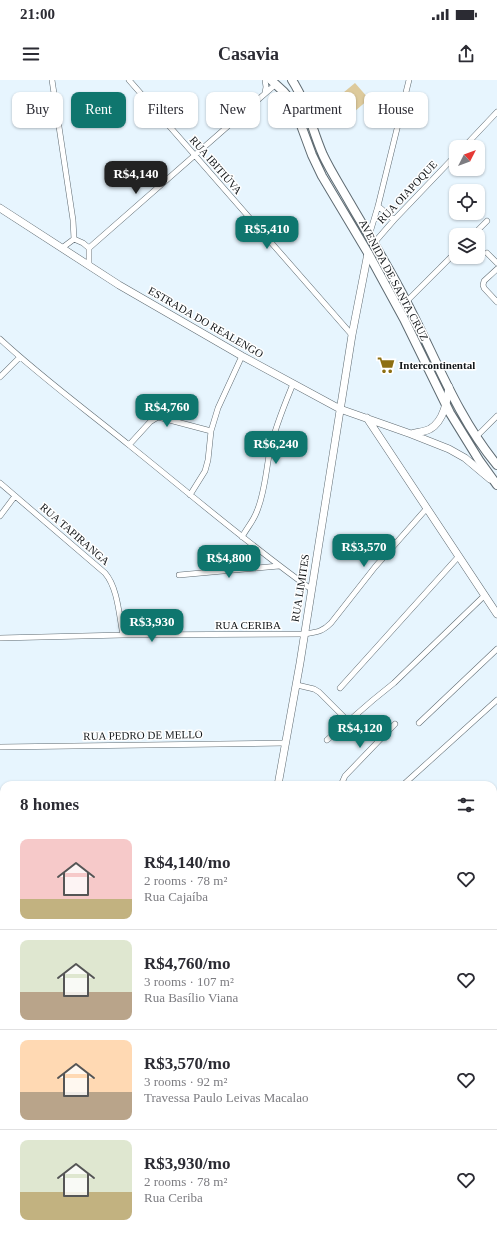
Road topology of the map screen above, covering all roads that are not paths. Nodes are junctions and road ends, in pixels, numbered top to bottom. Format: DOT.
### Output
graph roads {
  1 [pos="52,80"];
  2 [pos="129,80"];
  3 [pos="266,80"];
  4 [pos="409,80"];
  5 [pos="295,81"];
  6 [pos="273,82"];
  7 [pos="265,93"];
  8 [pos="497,112"];
  9 [pos="471,140"];
  10 [pos="195,155"];
  11 [pos="449,162"];
  12 [pos="378,206"];
  13 [pos="0,208"];
  14 [pos="394,220"];
  15 [pos="487,221"];
  16 [pos="480,228"];
  17 [pos="74,239"];
  18 [pos="371,240"];
  19 [pos="62,248"];
  20 [pos="89,248"];
  21 [pos="368,253"];
  22 [pos="487,253"];
  23 [pos="449,259"];
  24 [pos="497,263"];
  25 [pos="89,265"];
  26 [pos="497,268"];
  27 [pos="407,301"];
  28 [pos="497,302"];
  29 [pos="352,335"];
  30 [pos="0,340"];
  31 [pos="242,356"];
  32 [pos="20,357"];
  33 [pos="0,377"];
  34 [pos="293,384"];
  35 [pos="449,387"];
  36 [pos="445,404"];
  37 [pos="340,409"];
  38 [pos="497,416"];
  39 [pos="368,418"];
  40 [pos="394,428"];
  41 [pos="211,430"];
  42 [pos="411,434"];
  43 [pos="476,437"];
  44 [pos="384,443"];
  45 [pos="129,445"];
  46 [pos="497,465"];
  47 [pos="0,483"];
  48 [pos="497,484"];
  49 [pos="190,495"];
  50 [pos="15,496"];
  51 [pos="427,508"];
  52 [pos="0,516"];
  53 [pos="242,537"];
  54 [pos="459,556"];
  55 [pos="279,566"];
  56 [pos="179,575"];
  57 [pos="311,589"];
  58 [pos="485,595"];
  59 [pos="497,614"];
  60 [pos="304,634"];
  61 [pos="123,635"];
  62 [pos="0,638"];
  63 [pos="497,649"];
  64 [pos="297,685"];
  65 [pos="340,688"];
  66 [pos="497,700"];
  67 [pos="348,721"];
  68 [pos="419,723"];
  69 [pos="395,724"];
  70 [pos="327,740"];
  71 [pos="286,743"];
  72 [pos="0,747"];
  73 [pos="279,781"];
  74 [pos="343,781"];
  75 [pos="407,781"];
  1 -- 17 [label="street"];
  2 -- 10 [label="street, RUA IBITIÚVA"];
  3 -- 7 [label="street"];
  4 -- 12 [label="street"];
  5 -- 18 [label="main road, AVENIDA DE SANTA CRUZ"];
  6 -- 7 [label="street"];
  6 -- 21 [label="main road, AVENIDA DE SANTA CRUZ"];
  7 -- 10 [label="street"];
  8 -- 9 [label="street"];
  10 -- 20 [label="street"];
  10 -- 29 [label="street, RUA IBITIÚVA"];
  11 -- 14 [label="street, RUA OIAPOQUE"];
  12 -- 14 [label="street"];
  12 -- 18 [label="street"];
  13 -- 19 [label="street, ESTRADA DO REALENGO"];
  14 -- 18 [label="street, RUA OIAPOQUE"];
  15 -- 16 [label="street"];
  17 -- 19 [label="street"];
  17 -- 20 [label="street"];
  18 -- 27 [label="main road, AVENIDA DE SANTA CRUZ"];
  19 -- 25 [label="street, ESTRADA DO REALENGO"];
  20 -- 25 [label="street"];
  21 -- 29 [label="street, RUA LIMITES"];
  21 -- 36 [label="main road, AVENIDA DE SANTA CRUZ"];
  22 -- 24 [label="street"];
  23 -- 27 [label="street"];
  25 -- 31 [label="street, ESTRADA DO REALENGO"];
  26 -- 28 [label="street"];
  27 -- 35 [label="main road, AVENIDA DE SANTA CRUZ"];
  29 -- 37 [label="street, RUA LIMITES"];
  30 -- 32 [label="street"];
  31 -- 34 [label="street, ESTRADA DO REALENGO"];
  31 -- 41 [label="street"];
  32 -- 33 [label="street"];
  32 -- 45 [label="street"];
  34 -- 37 [label="street, ESTRADA DO REALENGO"];
  34 -- 53 [label="street"];
  35 -- 36 [label="street"];
  35 -- 43 [label="main road, AVENIDA DE SANTA CRUZ"];
  36 -- 42 [label="street"];
  36 -- 48 [label="main road, AVENIDA DE SANTA CRUZ"];
  37 -- 39 [label="street, ESTRADA DO REALENGO"];
  37 -- 57 [label="street, RUA LIMITES"];
  38 -- 43 [label="street"];
  39 -- 40 [label="street, ESTRADA DO REALENGO"];
  39 -- 44 [label="street"];
  40 -- 42 [label="street, ESTRADA DO REALENGO"];
  40 -- 44 [label="street"];
  41 -- 45 [label="street"];
  41 -- 49 [label="street"];
  42 -- 48 [label="street, ESTRADA DO REALENGO"];
  43 -- 46 [label="main road, AVENIDA DE SANTA CRUZ"];
  44 -- 51 [label="street"];
  45 -- 49 [label="street"];
  47 -- 50 [label="street, RUA TAPIRANGA"];
  49 -- 53 [label="street"];
  50 -- 52 [label="street"];
  50 -- 61 [label="street, RUA TAPIRANGA"];
  51 -- 54 [label="street"];
  51 -- 60 [label="street, RUA CERIBA"];
  53 -- 55 [label="street"];
  54 -- 58 [label="street"];
  54 -- 65 [label="street"];
  55 -- 56 [label="street"];
  55 -- 57 [label="street"];
  57 -- 60 [label="street, RUA LIMITES"];
  58 -- 59 [label="street"];
  58 -- 67 [label="street"];
  60 -- 61 [label="street, RUA CERIBA"];
  60 -- 64 [label="street, RUA LIMITES"];
  61 -- 62 [label="street, RUA CERIBA"];
  63 -- 68 [label="street"];
  64 -- 67 [label="street"];
  64 -- 71 [label="street, RUA LIMITES"];
  66 -- 75 [label="street"];
  67 -- 70 [label="street"];
  69 -- 74 [label="street"];
  71 -- 72 [label="street, RUA PEDRO DE MELLO"];
  71 -- 73 [label="street, RUA LIMITES"];
}
